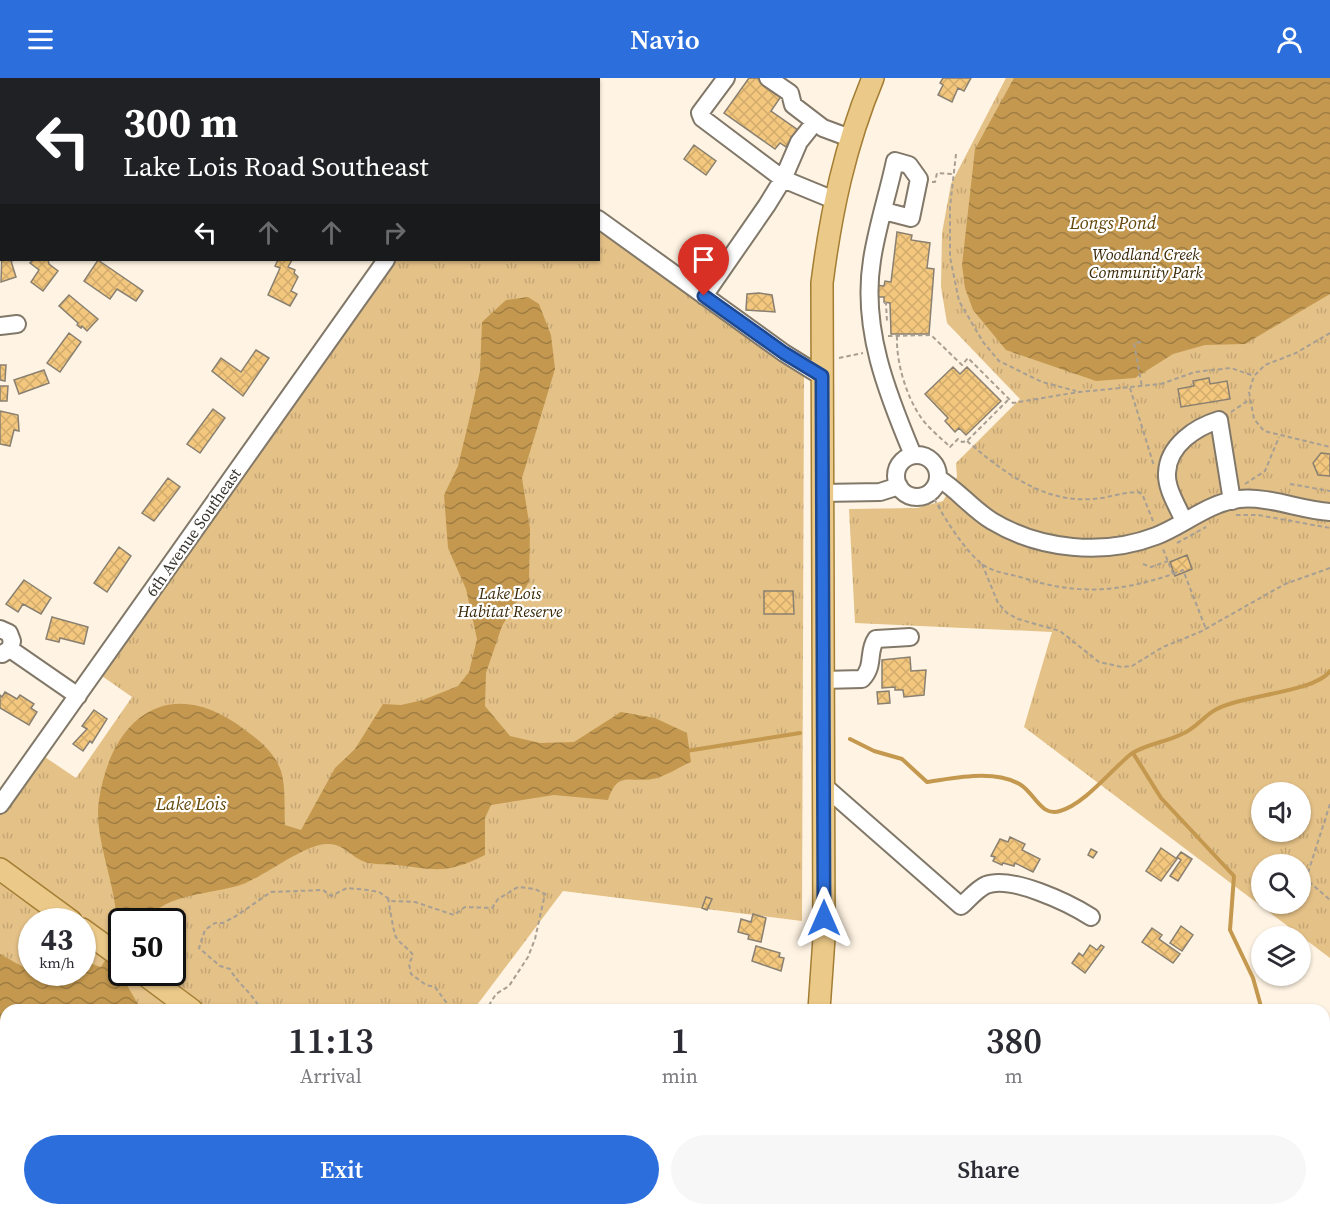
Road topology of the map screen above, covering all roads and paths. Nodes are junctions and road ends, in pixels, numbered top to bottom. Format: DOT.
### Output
graph roads {
  1 [pos="726,78"];
  2 [pos="768,78"];
  3 [pos="873,78"];
  4 [pos="815,122"];
  5 [pos="850,138"];
  6 [pos="956,154"];
  7 [pos="952,174"];
  8 [pos="783,179"];
  9 [pos="928,181"];
  10 [pos="834,200"];
  11 [pos="884,211"];
  12 [pos="600,220"];
  13 [pos="385,261"];
  14 [pos="704,296"];
  15 [pos="869,301"];
  16 [pos="17,324"];
  17 [pos="0,326"];
  18 [pos="1330,333"];
  19 [pos="897,336"];
  20 [pos="1141,342"];
  21 [pos="897,347"];
  22 [pos="877,351"];
  23 [pos="821,368"];
  24 [pos="1254,376"];
  25 [pos="1142,387"];
  26 [pos="1130,388"];
  27 [pos="1079,392"];
  28 [pos="1008,400"];
  29 [pos="1249,400"];
  30 [pos="1219,420"];
  31 [pos="1279,436"];
  32 [pos="1330,447"];
  33 [pos="913,455"];
  34 [pos="1167,473"];
  35 [pos="938,478"];
  36 [pos="1290,484"];
  37 [pos="899,486"];
  38 [pos="1330,490"];
  39 [pos="822,493"];
  40 [pos="1231,501"];
  41 [pos="1330,512"];
  42 [pos="1184,521"];
  43 [pos="1209,525"];
  44 [pos="1330,528"];
  45 [pos="1173,545"];
  46 [pos="1168,561"];
  47 [pos="982,564"];
  48 [pos="1143,564"];
  49 [pos="1330,568"];
  50 [pos="1173,574"];
  51 [pos="1206,628"];
  52 [pos="0,629"];
  53 [pos="910,637"];
  54 [pos="5,652"];
  55 [pos="823,680"];
  56 [pos="78,696"];
  57 [pos="823,786"];
  58 [pos="1330,804"];
  59 [pos="0,805"];
  60 [pos="1,869"];
  61 [pos="388,898"];
  62 [pos="1330,900"];
  63 [pos="54,908"];
  64 [pos="1090,917"];
  65 [pos="160,986"];
  66 [pos="184,1004"];
  67 [pos="257,1004"];
  68 [pos="448,1004"];
  69 [pos="490,1004"];
  70 [pos="819,1004"];
  1 -- 8 [label="street"];
  2 -- 4 [label="street"];
  3 -- 5 [label="main road"];
  4 -- 5 [label="street"];
  4 -- 8 [label="street"];
  5 -- 10 [label="main road"];
  6 -- 7 [label="path"];
  7 -- 9 [label="path"];
  7 -- 27 [label="path"];
  8 -- 10 [label="street"];
  8 -- 14 [label="street"];
  10 -- 23 [label="main road"];
  11 -- 15 [label="street"];
  12 -- 14 [label="street"];
  13 -- 56 [label="street, 6th Avenue Southeast"];
  14 -- 23 [label="street"];
  15 -- 19 [label="path"];
  15 -- 22 [label="street"];
  16 -- 17 [label="street"];
  18 -- 24 [label="path"];
  19 -- 21 [label="path"];
  19 -- 28 [label="path"];
  20 -- 25 [label="path"];
  21 -- 22 [label="path"];
  21 -- 28 [label="path"];
  22 -- 23 [label="path"];
  22 -- 33 [label="street"];
  23 -- 39 [label="main road"];
  24 -- 25 [label="path"];
  24 -- 29 [label="path"];
  25 -- 26 [label="path"];
  26 -- 27 [label="path"];
  26 -- 34 [label="path"];
  27 -- 28 [label="path"];
  29 -- 30 [label="path"];
  29 -- 31 [label="path"];
  30 -- 34 [label="street"];
  30 -- 40 [label="street"];
  31 -- 32 [label="path"];
  31 -- 40 [label="path"];
  33 -- 35 [label="street"];
  33 -- 37 [label="street"];
  34 -- 42 [label="street"];
  35 -- 37 [label="street"];
  35 -- 42 [label="street"];
  36 -- 38 [label="path"];
  37 -- 39 [label="street"];
  39 -- 55 [label="main road"];
  40 -- 41 [label="street"];
  40 -- 42 [label="street"];
  40 -- 44 [label="path"];
  43 -- 45 [label="path"];
  46 -- 48 [label="path"];
  47 -- 51 [label="path"];
  49 -- 51 [label="path"];
  50 -- 51 [label="path"];
  52 -- 54 [label="street"];
  53 -- 55 [label="street"];
  54 -- 56 [label="street"];
  55 -- 57 [label="main road"];
  56 -- 59 [label="street, 6th Avenue Southeast"];
  57 -- 64 [label="street"];
  57 -- 70 [label="main road"];
  58 -- 62 [label="path"];
  60 -- 63 [label="main road"];
  61 -- 67 [label="path"];
  61 -- 68 [label="path"];
  61 -- 69 [label="path"];
  65 -- 66 [label="main road"];
}
